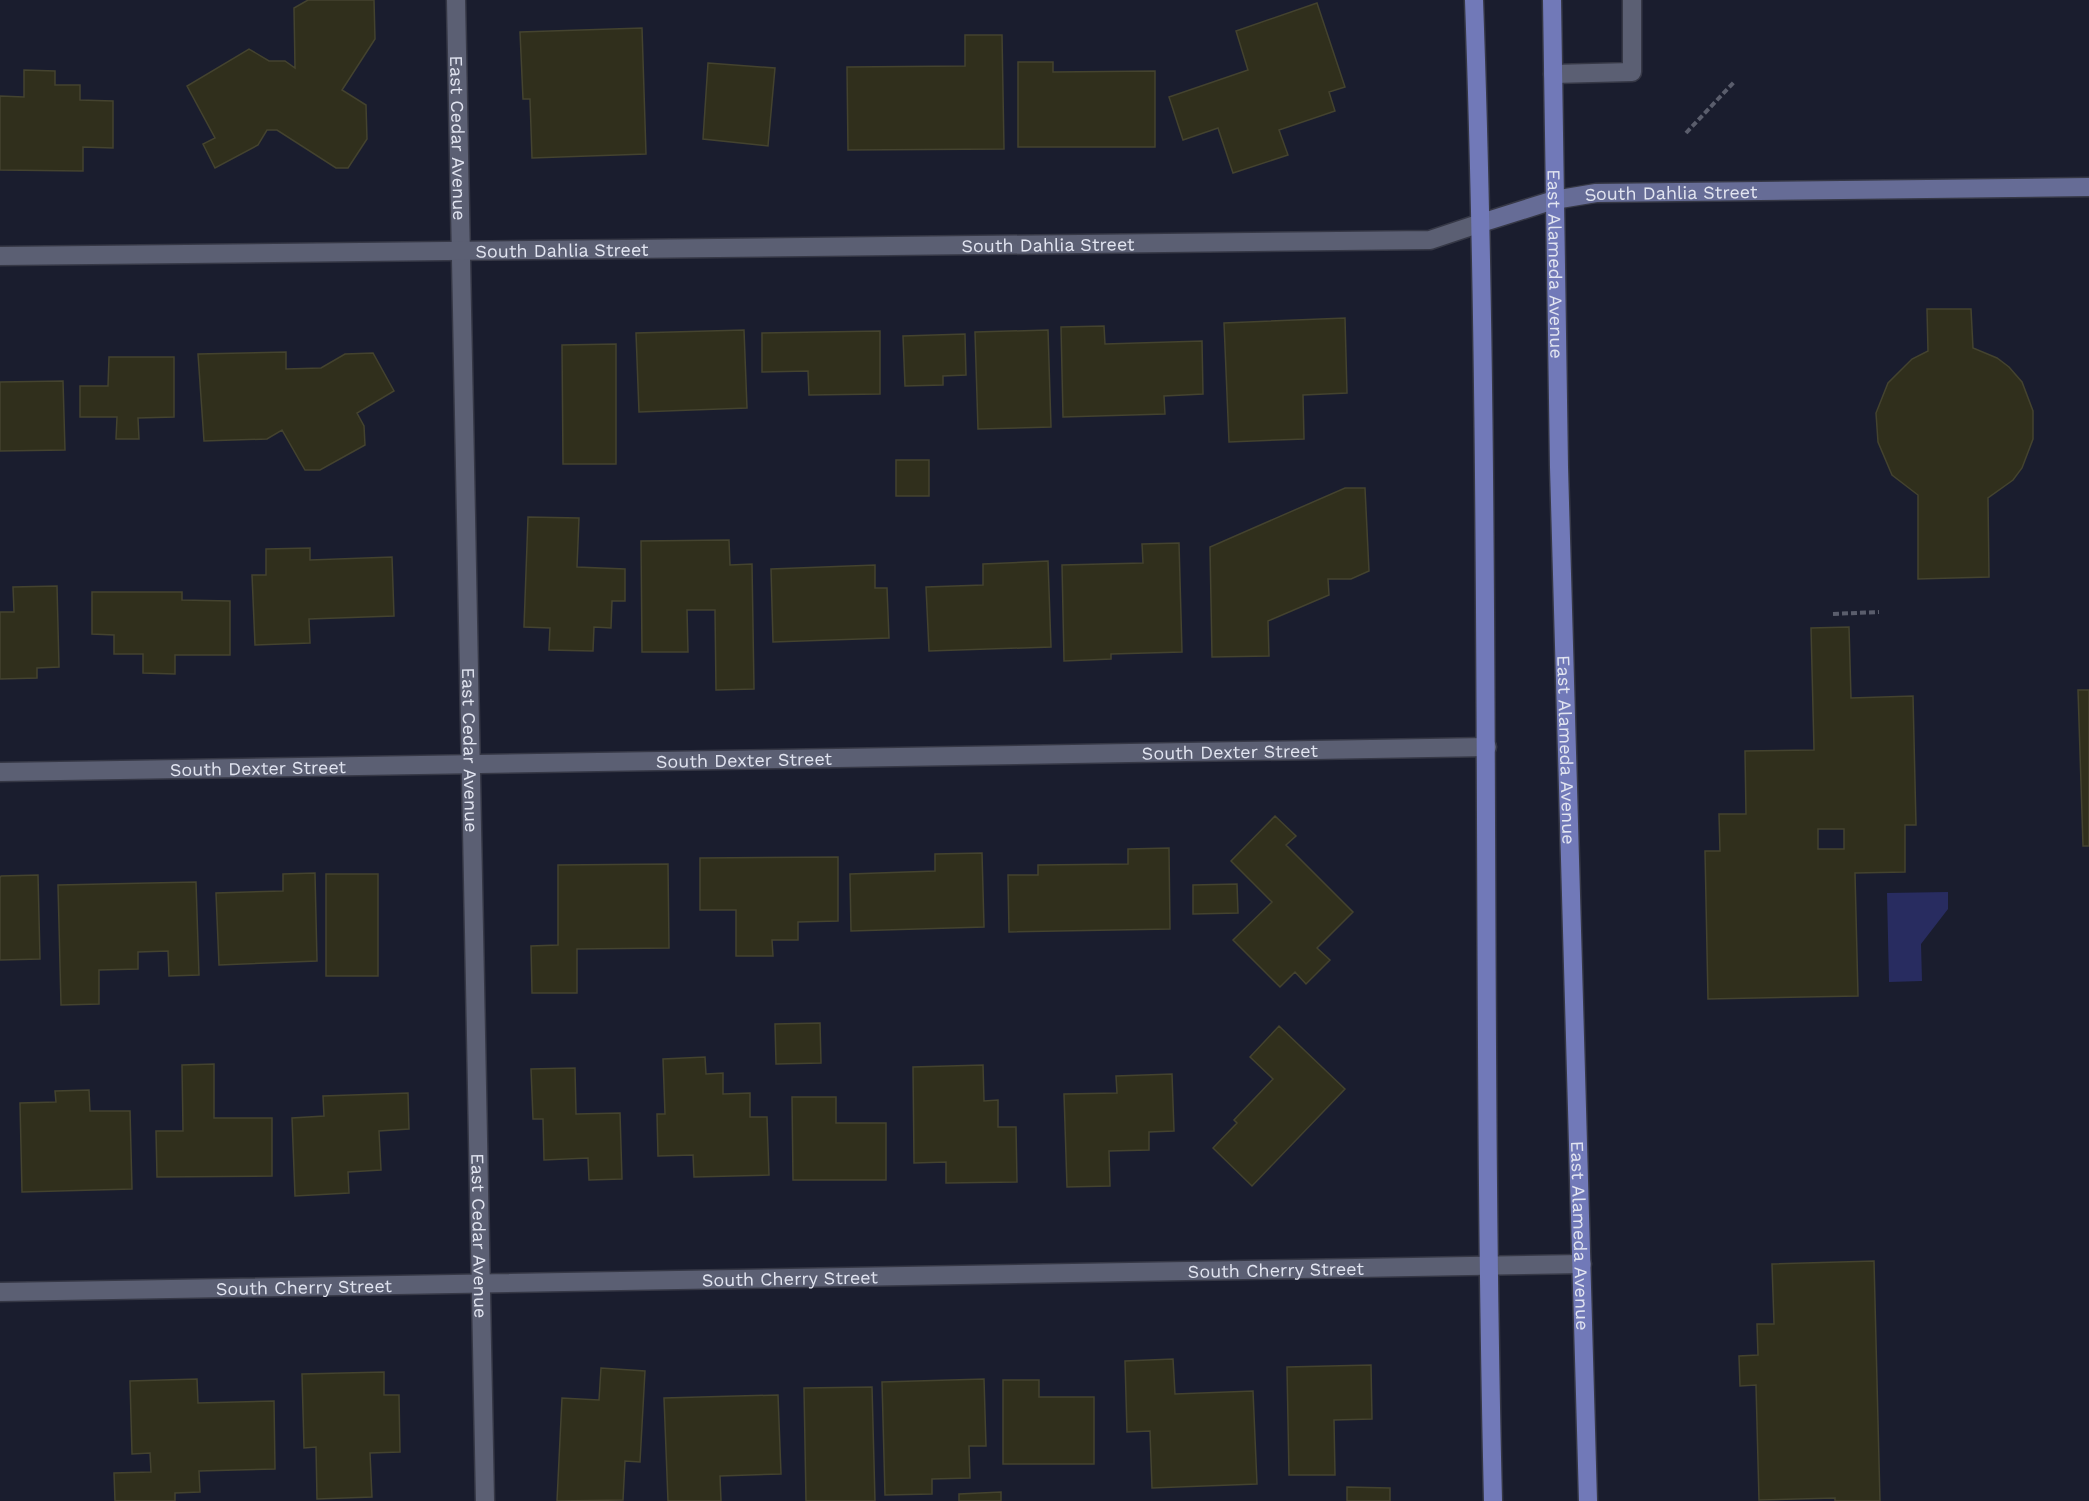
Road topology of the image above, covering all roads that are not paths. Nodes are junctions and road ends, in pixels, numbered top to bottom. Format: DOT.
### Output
graph roads {
  1 [pos="456,0"];
  2 [pos="1473,0"];
  3 [pos="1552,0"];
  4 [pos="1632,0"];
  5 [pos="1553,74"];
  6 [pos="2089,187"];
  7 [pos="1554,200"];
  8 [pos="1481,224"];
  9 [pos="461,249"];
  10 [pos="0,256"];
  11 [pos="1487,747"];
  12 [pos="471,765"];
  13 [pos="0,772"];
  14 [pos="1582,1264"];
  15 [pos="1487,1266"];
  16 [pos="481,1284"];
  17 [pos="0,1292"];
  18 [pos="485,1501"];
  19 [pos="1493,1501"];
  20 [pos="1588,1501"];
  1 -- 9 [label="street, East Cedar Avenue"];
  2 -- 8 [label="main road"];
  3 -- 5 [label="main road, East Alameda Avenue"];
  4 -- 5 [label="street"];
  5 -- 7 [label="main road, East Alameda Avenue"];
  6 -- 7 [label="street, South Dahlia Street"];
  7 -- 8 [label="street, South Dahlia Street"];
  7 -- 14 [label="main road, East Alameda Avenue"];
  8 -- 9 [label="street, South Dahlia Street"];
  8 -- 11 [label="main road"];
  9 -- 10 [label="street, South Dahlia Street"];
  9 -- 12 [label="street, East Cedar Avenue"];
  11 -- 12 [label="street, South Dexter Street"];
  11 -- 15 [label="main road"];
  12 -- 13 [label="street, South Dexter Street"];
  12 -- 16 [label="street, East Cedar Avenue"];
  14 -- 15 [label="street, South Cherry Street"];
  14 -- 20 [label="main road, East Alameda Avenue"];
  15 -- 16 [label="street, South Cherry Street"];
  15 -- 19 [label="main road"];
  16 -- 17 [label="street, South Cherry Street"];
  16 -- 18 [label="street, East Cedar Avenue"];
}
